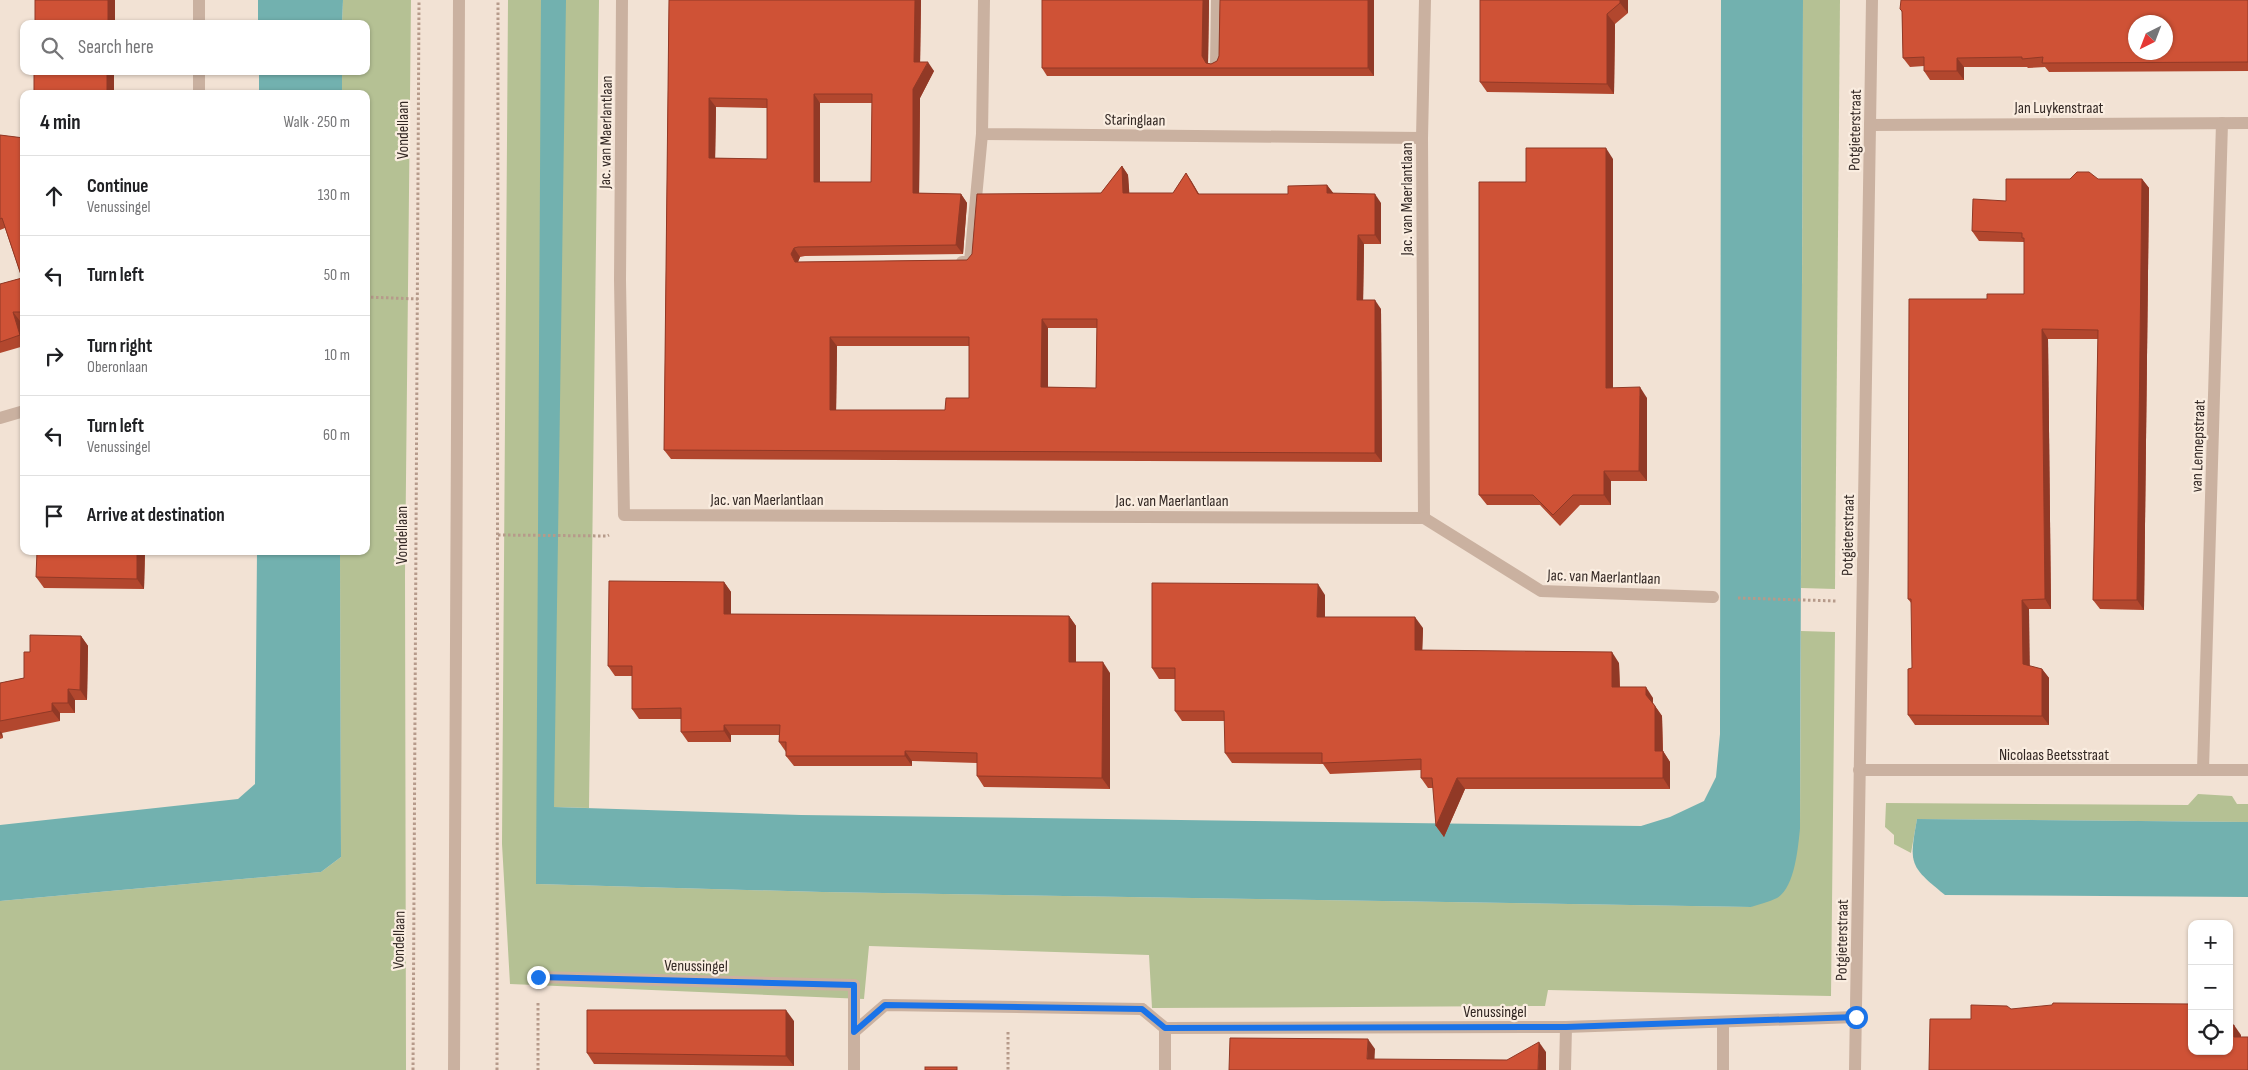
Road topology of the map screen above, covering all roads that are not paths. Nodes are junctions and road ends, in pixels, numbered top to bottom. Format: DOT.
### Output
graph roads {
  1 [pos="199,0"];
  2 [pos="459,0"];
  3 [pos="622,0"];
  4 [pos="984,0"];
  5 [pos="1217,0"];
  6 [pos="1425,0"];
  7 [pos="1872,0"];
  8 [pos="199,20"];
  9 [pos="1216,64"];
  10 [pos="199,75"];
  11 [pos="199,90"];
  12 [pos="2222,123"];
  13 [pos="2248,123"];
  14 [pos="1870,125"];
  15 [pos="982,134"];
  16 [pos="1422,138"];
  17 [pos="951,262"];
  18 [pos="20,411"];
  19 [pos="0,418"];
  20 [pos="1424,518"];
  21 [pos="1713,597"];
  22 [pos="1859,770"];
  23 [pos="2204,770"];
  24 [pos="2248,770"];
  25 [pos="538,977"];
  26 [pos="1856,1017"];
  27 [pos="1723,1022"];
  28 [pos="1566,1027"];
  29 [pos="1165,1028"];
  30 [pos="854,1032"];
  31 [pos="454,1070"];
  32 [pos="854,1070"];
  33 [pos="1165,1070"];
  34 [pos="1565,1070"];
  35 [pos="1723,1070"];
  36 [pos="1855,1070"];
  1 -- 8 [label="street"];
  2 -- 31 [label="street"];
  3 -- 20 [label="street, Jac. van Maerlantlaan"];
  4 -- 15 [label="street"];
  5 -- 9 [label="street"];
  6 -- 16 [label="street, Jac. van Maerlantlaan"];
  7 -- 14 [label="street, Potgieterstraat"];
  10 -- 11 [label="street"];
  12 -- 13 [label="street, Jan Luykenstraat"];
  12 -- 14 [label="street, Jan Luykenstraat"];
  12 -- 23 [label="street, van Lennepstraat"];
  14 -- 22 [label="street, Potgieterstraat"];
  15 -- 16 [label="street, Staringlaan"];
  15 -- 17 [label="street"];
  16 -- 20 [label="street, Jac. van Maerlantlaan"];
  18 -- 19 [label="street"];
  20 -- 21 [label="street, Jac. van Maerlantlaan"];
  22 -- 23 [label="street, Nicolaas Beetsstraat"];
  22 -- 26 [label="street, Potgieterstraat"];
  23 -- 24 [label="street, Nicolaas Beetsstraat"];
  25 -- 30 [label="street, Venussingel"];
  26 -- 27 [label="street, Venussingel"];
  26 -- 36 [label="street, Potgieterstraat"];
  27 -- 28 [label="street, Venussingel"];
  27 -- 35 [label="street"];
  28 -- 29 [label="street, Venussingel"];
  28 -- 34 [label="street"];
  29 -- 30 [label="street"];
  29 -- 33 [label="street"];
  30 -- 32 [label="street"];
}
